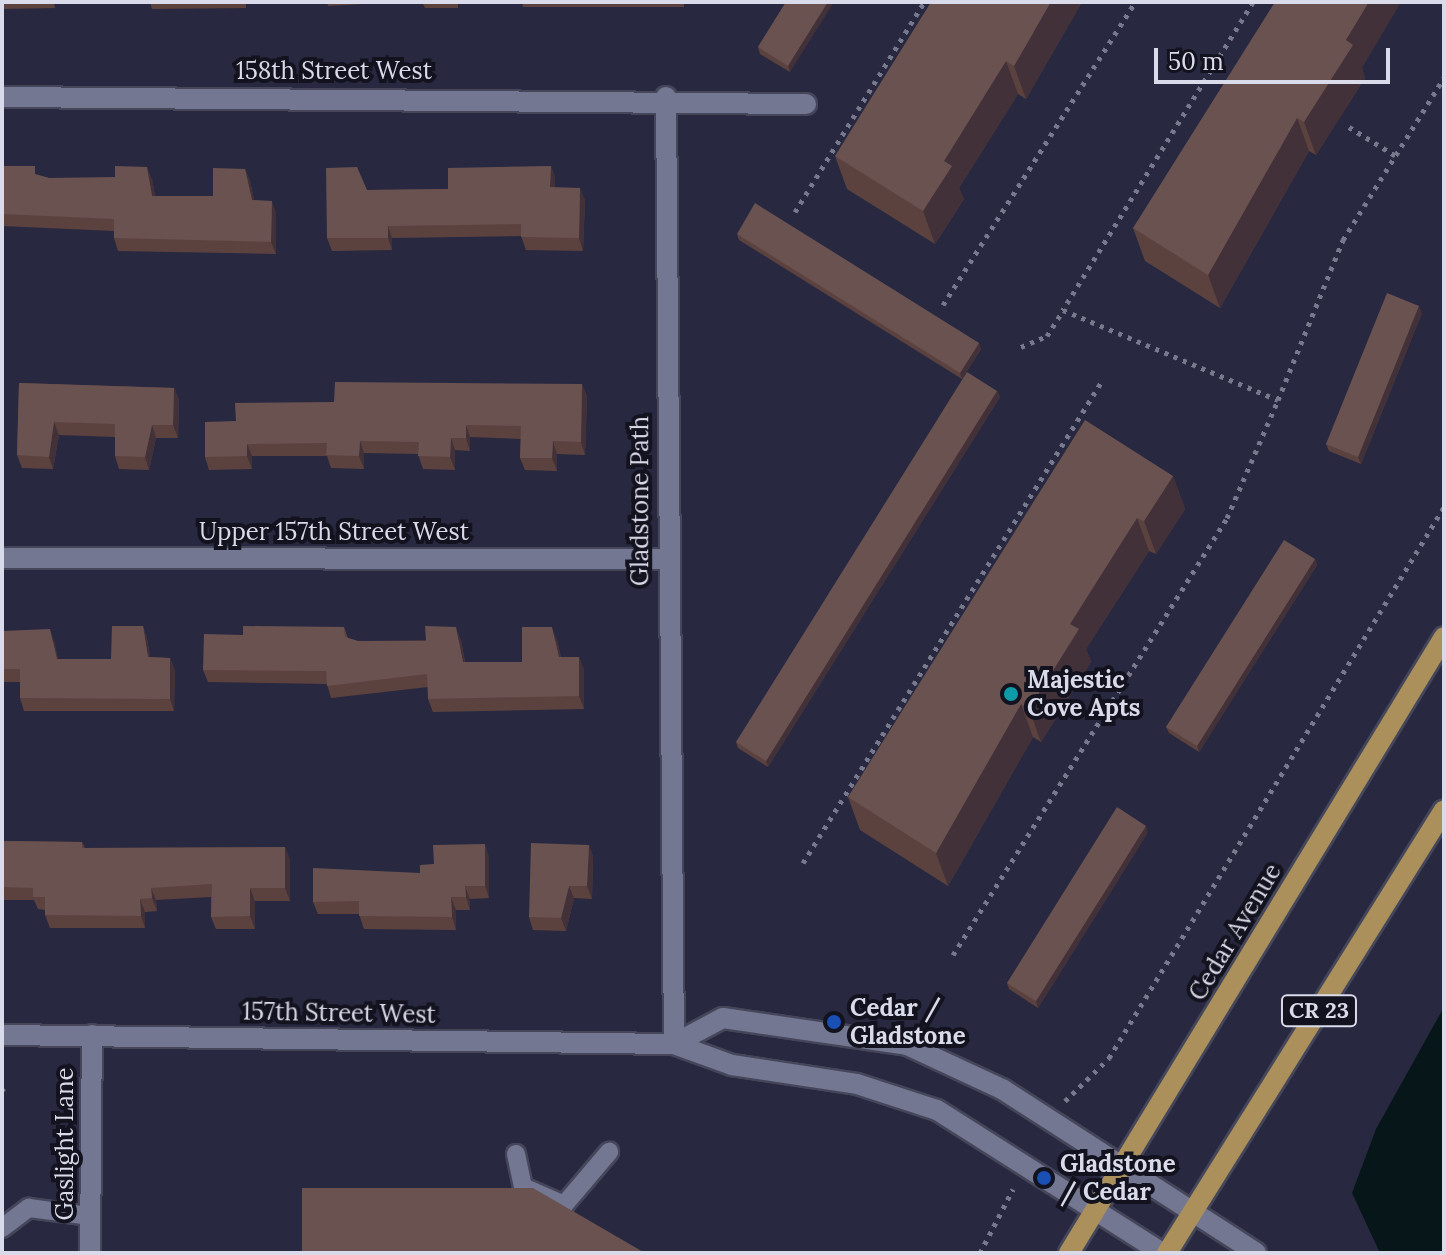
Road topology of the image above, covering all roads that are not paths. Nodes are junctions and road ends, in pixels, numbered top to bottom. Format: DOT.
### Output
graph roads {
  1 [pos="2,97"];
  2 [pos="666,97"];
  3 [pos="806,104"];
  4 [pos="2,558"];
  5 [pos="666,559"];
  6 [pos="1444,637"];
  7 [pos="1444,810"];
  8 [pos="2,1035"];
  9 [pos="92,1035"];
  10 [pos="674,1044"];
  11 [pos="609,1152"];
  12 [pos="516,1154"];
  13 [pos="1124,1165"];
  14 [pos="1096,1209"];
  15 [pos="1194,1212"];
  16 [pos="90,1216"];
  17 [pos="2,1228"];
  18 [pos="90,1253"];
  19 [pos="1069,1253"];
  20 [pos="1165,1253"];
  21 [pos="1256,1253"];
  1 -- 2 [label="street, 158th Street West"];
  2 -- 3 [label="street"];
  2 -- 5 [label="street, Gladstone Path"];
  4 -- 5 [label="street, Upper 157th Street West"];
  5 -- 10 [label="street, Gladstone Path"];
  6 -- 13 [label="main road, Cedar Avenue"];
  7 -- 15 [label="main road, CR 23"];
  8 -- 9 [label="street, 157th Street West"];
  9 -- 10 [label="street, 157th Street West"];
  9 -- 16 [label="street, Gaslight Lane"];
  10 -- 13 [label="street, 157th Street West"];
  10 -- 14 [label="street, 157th Street West"];
  11 -- 12 [label="lane"];
  13 -- 14 [label="main road, Cedar Avenue"];
  13 -- 15 [label="street, 157th Street West"];
  14 -- 19 [label="main road, Cedar Avenue"];
  14 -- 20 [label="street, 157th Street West"];
  15 -- 20 [label="main road, CR 23"];
  15 -- 21 [label="street, 157th Street West"];
  16 -- 17 [label="lane"];
  16 -- 18 [label="street, Gaslight Lane"];
}
